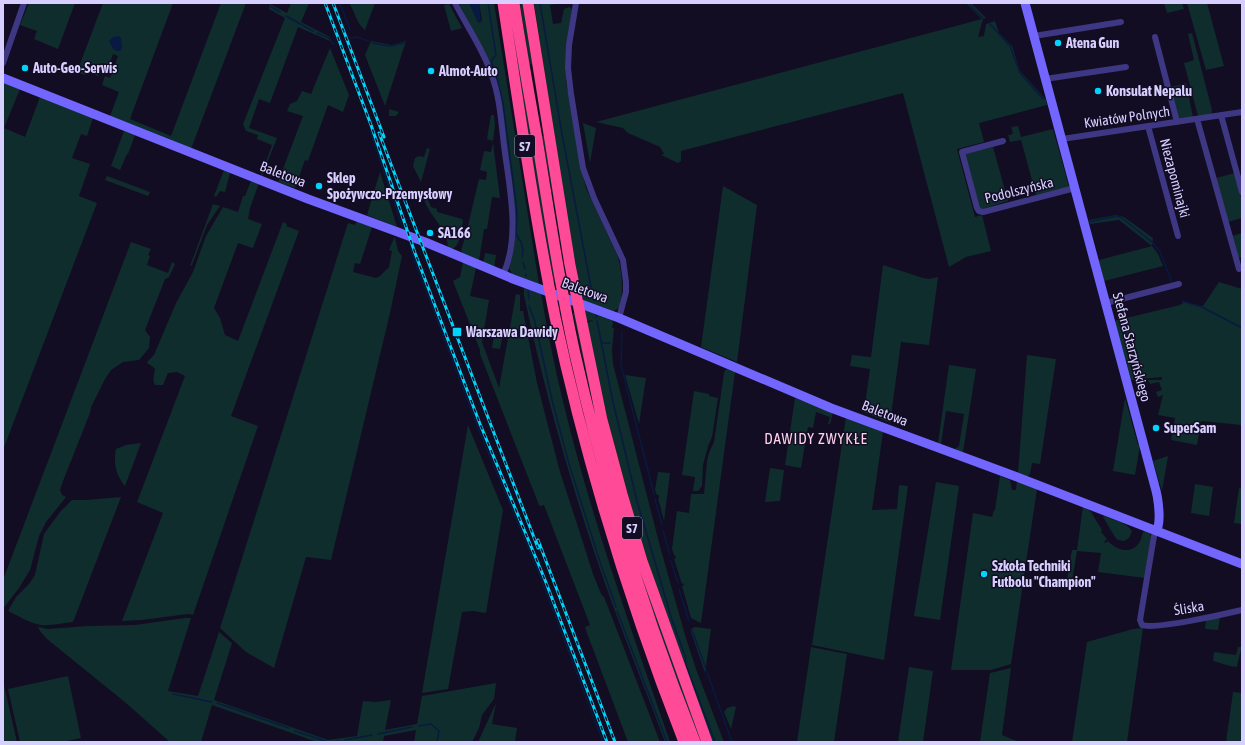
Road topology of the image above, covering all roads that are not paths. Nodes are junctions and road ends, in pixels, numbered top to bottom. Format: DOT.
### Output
graph roads {
  1 [pos="24,3"];
  2 [pos="455,3"];
  3 [pos="503,3"];
  4 [pos="514,3"];
  5 [pos="528,3"];
  6 [pos="576,3"];
  7 [pos="1025,3"];
  8 [pos="1121,22"];
  9 [pos="1034,36"];
  10 [pos="1155,37"];
  11 [pos="535,51"];
  12 [pos="3,63"];
  13 [pos="1126,67"];
  14 [pos="3,78"];
  15 [pos="1045,79"];
  16 [pos="1242,112"];
  17 [pos="1221,115"];
  18 [pos="1197,119"];
  19 [pos="1177,122"];
  20 [pos="1148,126"];
  21 [pos="537,139"];
  22 [pos="1062,139"];
  23 [pos="1003,141"];
  24 [pos="1075,188"];
  25 [pos="1242,192"];
  26 [pos="1178,236"];
  27 [pos="1239,269"];
  28 [pos="503,275"];
  29 [pos="1179,284"];
  30 [pos="1106,303"];
  31 [pos="619,318"];
  32 [pos="1156,531"];
  33 [pos="1242,564"];
  34 [pos="1242,610"];
  35 [pos="1141,624"];
  36 [pos="660,680"];
  37 [pos="676,742"];
  38 [pos="684,742"];
  39 [pos="695,742"];
  40 [pos="707,742"];
  1 -- 12 [label="street"];
  2 -- 28 [label="street"];
  3 -- 36 [label="highway, S7"];
  4 -- 21 [label="highway"];
  5 -- 11 [label="highway, S7"];
  6 -- 31 [label="street"];
  7 -- 9 [label="street, Stefana Starzyńskiego"];
  8 -- 9 [label="street"];
  9 -- 15 [label="street, Stefana Starzyńskiego"];
  10 -- 19 [label="street"];
  11 -- 21 [label="highway"];
  11 -- 40 [label="highway, S7"];
  13 -- 15 [label="street"];
  14 -- 28 [label="street, Baletowa"];
  15 -- 22 [label="street, Stefana Starzyńskiego"];
  16 -- 17 [label="street, Kwiatów Polnych"];
  17 -- 18 [label="street, Kwiatów Polnych"];
  17 -- 25 [label="street"];
  18 -- 19 [label="street, Kwiatów Polnych"];
  18 -- 27 [label="street"];
  19 -- 20 [label="street, Kwiatów Polnych"];
  20 -- 22 [label="street, Kwiatów Polnych"];
  20 -- 26 [label="street, Niezapominajki"];
  21 -- 39 [label="highway"];
  22 -- 24 [label="street, Stefana Starzyńskiego"];
  23 -- 24 [label="street, Podolszyńska"];
  24 -- 30 [label="street, Stefana Starzyńskiego"];
  28 -- 31 [label="street, Baletowa"];
  29 -- 30 [label="street"];
  30 -- 32 [label="street, Stefana Starzyńskiego"];
  31 -- 32 [label="street, Baletowa"];
  32 -- 33 [label="street, Baletowa"];
  32 -- 35 [label="street, Stefana Starzyńskiego"];
  34 -- 35 [label="street, Śliska"];
  36 -- 37 [label="highway, S7"];
  36 -- 38 [label="highway"];
}
